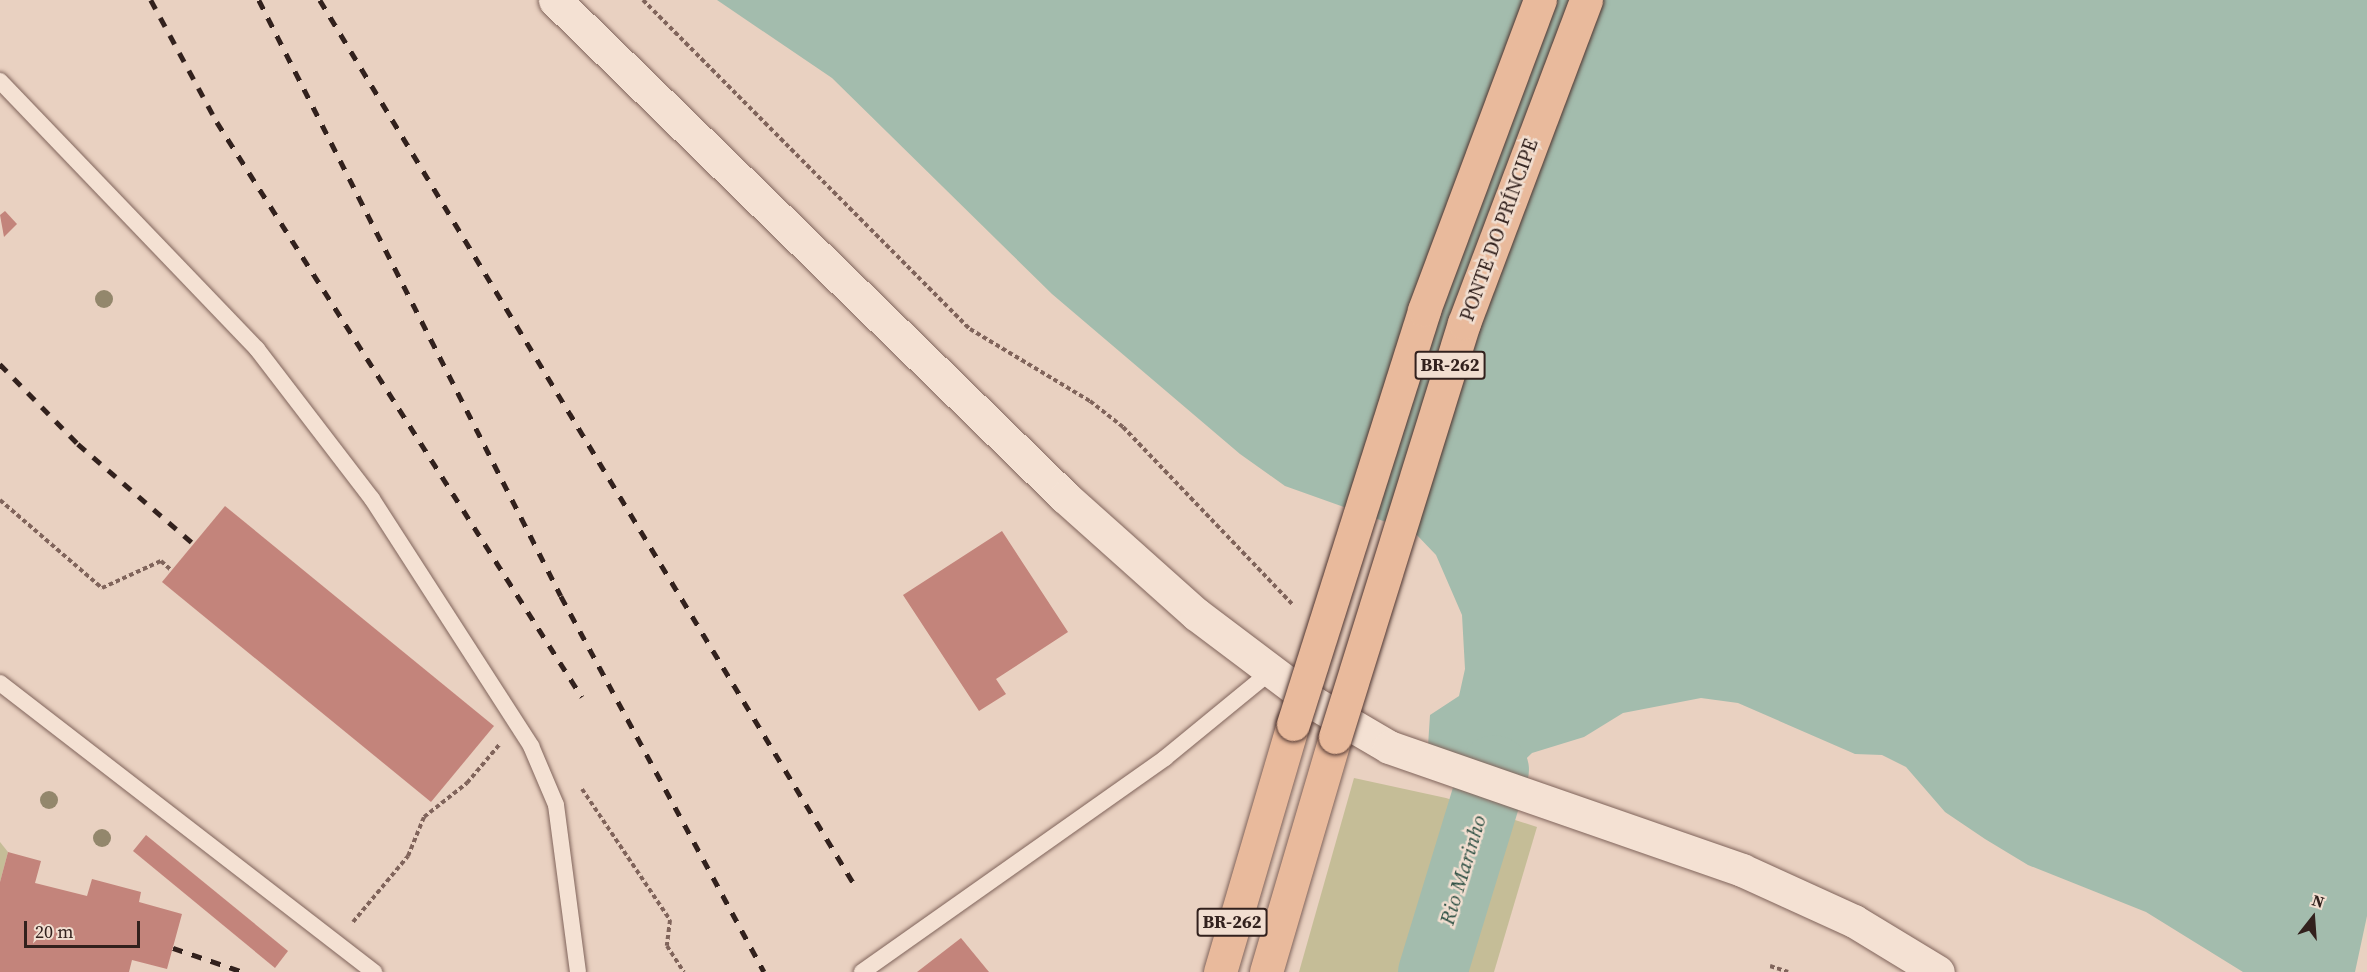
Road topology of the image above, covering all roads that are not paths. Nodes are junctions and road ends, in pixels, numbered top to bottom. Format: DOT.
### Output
graph roads {
  1 [pos="555,0"];
  2 [pos="1540,0"];
  3 [pos="1586,0"];
  4 [pos="0,81"];
  5 [pos="1270,672"];
  6 [pos="0,683"];
  7 [pos="1249,873"];
  8 [pos="374,972"];
  9 [pos="578,972"];
  10 [pos="862,972"];
  11 [pos="1215,972"];
  12 [pos="1221,972"];
  13 [pos="1266,972"];
  14 [pos="1938,972"];
  1 -- 5 [label="street"];
  2 -- 7 [label="main road, BR-262, bridge"];
  3 -- 13 [label="main road, PONTE DO PRÍNCIPE / BR-262, bridge"];
  4 -- 9 [label="lane"];
  5 -- 10 [label="lane"];
  5 -- 14 [label="street"];
  6 -- 8 [label="lane"];
  7 -- 11 [label="main road, BR-262"];
  7 -- 12 [label="main road"];
}
